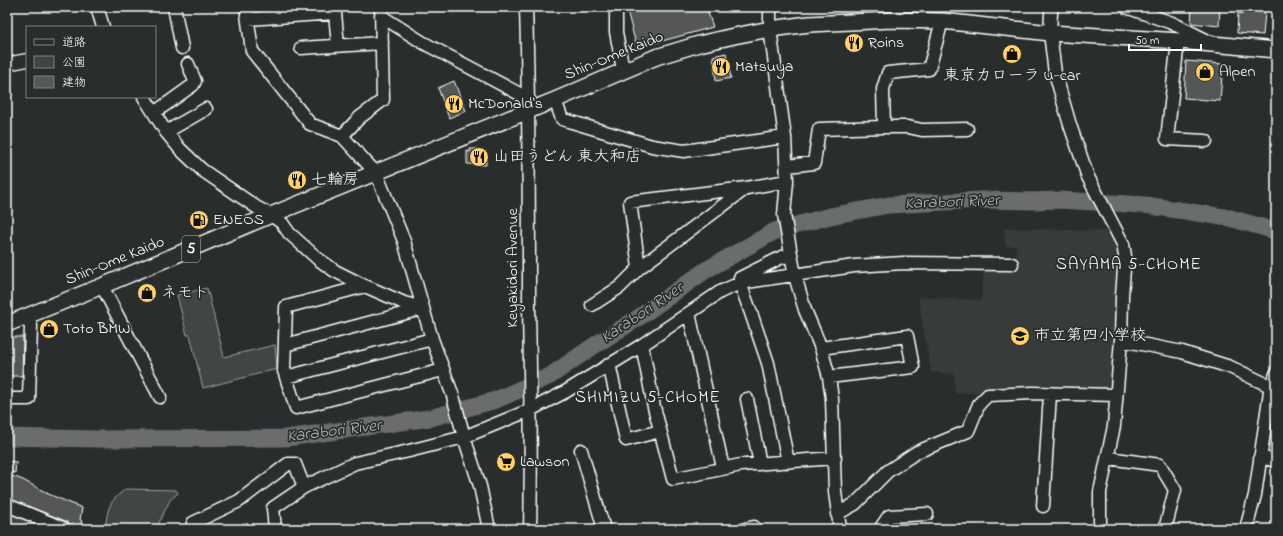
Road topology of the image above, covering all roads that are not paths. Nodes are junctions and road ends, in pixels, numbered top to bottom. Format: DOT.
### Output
graph roads {
  1 [pos="97,7"];
  2 [pos="174,7"];
  3 [pos="526,7"];
  4 [pos="616,7"];
  5 [pos="770,7"];
  6 [pos="1052,7"];
  7 [pos="1126,7"];
  8 [pos="381,12"];
  9 [pos="247,13"];
  10 [pos="942,22"];
  11 [pos="103,26"];
  12 [pos="770,29"];
  13 [pos="1050,33"];
  14 [pos="1178,40"];
  15 [pos="382,43"];
  16 [pos="1213,44"];
  17 [pos="338,46"];
  18 [pos="182,48"];
  19 [pos="301,48"];
  20 [pos="1276,50"];
  21 [pos="26,60"];
  22 [pos="7,64"];
  23 [pos="188,64"];
  24 [pos="623,70"];
  25 [pos="145,98"];
  26 [pos="555,100"];
  27 [pos="529,104"];
  28 [pos="206,109"];
  29 [pos="154,113"];
  30 [pos="884,127"];
  31 [pos="967,129"];
  32 [pos="166,132"];
  33 [pos="342,136"];
  34 [pos="786,138"];
  35 [pos="1206,141"];
  36 [pos="786,166"];
  37 [pos="376,173"];
  38 [pos="787,181"];
  39 [pos="746,188"];
  40 [pos="271,215"];
  41 [pos="791,255"];
  42 [pos="1012,264"];
  43 [pos="639,268"];
  44 [pos="795,276"];
  45 [pos="740,283"];
  46 [pos="102,286"];
  47 [pos="365,286"];
  48 [pos="592,305"];
  49 [pos="422,308"];
  50 [pos="689,313"];
  51 [pos="26,317"];
  52 [pos="7,324"];
  53 [pos="432,339"];
  54 [pos="1121,340"];
  55 [pos="285,345"];
  56 [pos="642,345"];
  57 [pos="821,348"];
  58 [pos="608,364"];
  59 [pos="443,370"];
  60 [pos="1276,374"];
  61 [pos="286,377"];
  62 [pos="828,377"];
  63 [pos="1272,387"];
  64 [pos="1050,394"];
  65 [pos="1116,395"];
  66 [pos="160,398"];
  67 [pos="7,399"];
  68 [pos="747,399"];
  69 [pos="530,408"];
  70 [pos="660,431"];
  71 [pos="463,436"];
  72 [pos="581,450"];
  73 [pos="1260,457"];
  74 [pos="835,458"];
  75 [pos="1108,458"];
  76 [pos="1276,461"];
  77 [pos="788,462"];
  78 [pos="760,464"];
  79 [pos="723,468"];
  80 [pos="304,487"];
  81 [pos="7,505"];
  82 [pos="1043,506"];
  83 [pos="837,514"];
  84 [pos="927,514"];
  85 [pos="65,529"];
  86 [pos="194,529"];
  87 [pos="275,529"];
  88 [pos="489,529"];
  89 [pos="530,529"];
  90 [pos="604,529"];
  91 [pos="745,529"];
  92 [pos="754,529"];
  93 [pos="840,529"];
  94 [pos="882,529"];
  95 [pos="1100,529"];
  96 [pos="1165,529"];
  97 [pos="1246,529"];
  1 -- 11 [label="street"];
  2 -- 18 [label="street"];
  3 -- 27 [label="street, Keyakidori Avenue"];
  4 -- 24 [label="street"];
  5 -- 12 [label="street"];
  6 -- 13 [label="street"];
  7 -- 16 [label="street"];
  8 -- 15 [label="street"];
  8 -- 27 [label="street"];
  9 -- 17 [label="street"];
  9 -- 33 [label="street"];
  10 -- 12 [label="main road, Shin-Ome Kaido / 5"];
  10 -- 13 [label="main road, Shin-Ome Kaido / 5"];
  10 -- 30 [label="street"];
  12 -- 24 [label="main road, Shin-Ome Kaido / 5"];
  12 -- 34 [label="street"];
  13 -- 14 [label="main road, Shin-Ome Kaido / 5"];
  13 -- 54 [label="street"];
  14 -- 16 [label="main road, Shin-Ome Kaido / 5"];
  14 -- 35 [label="street"];
  15 -- 17 [label="street"];
  15 -- 33 [label="street"];
  16 -- 20 [label="main road, Shin-Ome Kaido / 5"];
  17 -- 19 [label="street"];
  21 -- 22 [label="street"];
  23 -- 29 [label="street"];
  24 -- 26 [label="main road, Shin-Ome Kaido / 5"];
  25 -- 29 [label="street"];
  26 -- 27 [label="main road, Shin-Ome Kaido / 5"];
  26 -- 34 [label="street"];
  27 -- 37 [label="main road, Shin-Ome Kaido / 5"];
  27 -- 69 [label="street, Keyakidori Avenue"];
  28 -- 32 [label="street"];
  29 -- 32 [label="street"];
  30 -- 31 [label="street"];
  30 -- 36 [label="street"];
  32 -- 40 [label="street"];
  33 -- 37 [label="street"];
  34 -- 36 [label="street"];
  36 -- 38 [label="street"];
  37 -- 40 [label="main road, Shin-Ome Kaido / 5"];
  37 -- 49 [label="street"];
  38 -- 39 [label="street"];
  38 -- 41 [label="street"];
  39 -- 43 [label="street"];
  39 -- 43 [label="street"];
  40 -- 46 [label="main road, Shin-Ome Kaido / 5"];
  40 -- 47 [label="street"];
  41 -- 44 [label="street"];
  41 -- 45 [label="street"];
  42 -- 44 [label="street"];
  43 -- 48 [label="street"];
  44 -- 45 [label="street"];
  44 -- 57 [label="street"];
  45 -- 50 [label="street"];
  45 -- 77 [label="street"];
  46 -- 51 [label="main road, Shin-Ome Kaido / 5"];
  46 -- 66 [label="street"];
  47 -- 49 [label="street"];
  47 -- 55 [label="street"];
  49 -- 53 [label="street"];
  49 -- 55 [label="street"];
  50 -- 56 [label="street"];
  50 -- 79 [label="street"];
  51 -- 52 [label="main road, Shin-Ome Kaido / 5"];
  51 -- 67 [label="street"];
  53 -- 59 [label="street"];
  53 -- 61 [label="street"];
  54 -- 63 [label="street"];
  54 -- 65 [label="street"];
  55 -- 61 [label="street"];
  56 -- 58 [label="street"];
  56 -- 70 [label="street"];
  57 -- 62 [label="street"];
  57 -- 62 [label="street"];
  58 -- 69 [label="street"];
  58 -- 70 [label="street"];
  59 -- 61 [label="street"];
  59 -- 71 [label="street"];
  60 -- 63 [label="street"];
  62 -- 74 [label="street"];
  63 -- 73 [label="street"];
  64 -- 65 [label="street"];
  64 -- 82 [label="street"];
  64 -- 83 [label="street"];
  65 -- 75 [label="street"];
  68 -- 78 [label="street"];
  69 -- 71 [label="street"];
  69 -- 89 [label="street, Keyakidori Avenue"];
  70 -- 79 [label="street"];
  71 -- 80 [label="street"];
  71 -- 88 [label="street"];
  72 -- 90 [label="street"];
  73 -- 76 [label="street"];
  73 -- 97 [label="street"];
  74 -- 77 [label="street"];
  74 -- 83 [label="street"];
  75 -- 95 [label="street"];
  75 -- 96 [label="street"];
  77 -- 78 [label="street"];
  78 -- 79 [label="street"];
  80 -- 86 [label="street"];
  80 -- 87 [label="street"];
  81 -- 85 [label="street"];
  83 -- 93 [label="street"];
  84 -- 94 [label="street"];
  91 -- 92 [label="street"];
}
